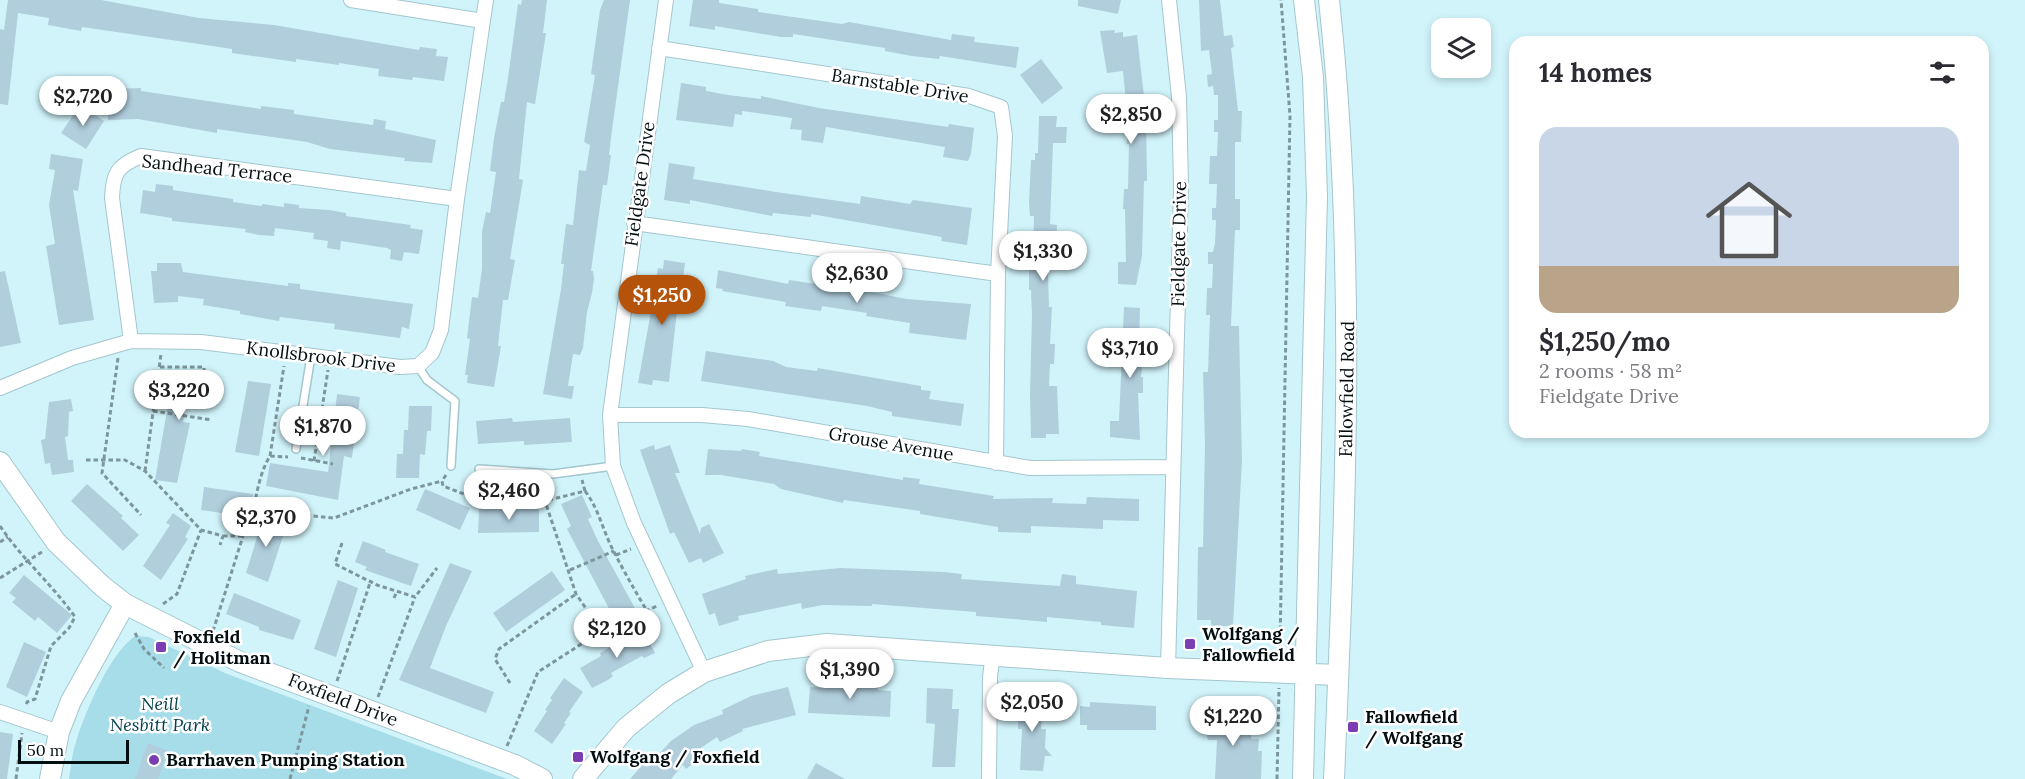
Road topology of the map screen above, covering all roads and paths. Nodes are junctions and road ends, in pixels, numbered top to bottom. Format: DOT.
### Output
graph roads {
  1 [pos="351,0"];
  2 [pos="486,0"];
  3 [pos="666,0"];
  4 [pos="1169,0"];
  5 [pos="1281,0"];
  6 [pos="1304,0"];
  7 [pos="1329,0"];
  8 [pos="483,21"];
  9 [pos="658,48"];
  10 [pos="456,199"];
  11 [pos="634,223"];
  12 [pos="998,274"];
  13 [pos="163,341"];
  14 [pos="125,343"];
  15 [pos="287,353"];
  16 [pos="311,356"];
  17 [pos="330,358"];
  18 [pos="418,366"];
  19 [pos="160,367"];
  20 [pos="204,372"];
  21 [pos="0,388"];
  22 [pos="153,411"];
  23 [pos="610,415"];
  24 [pos="212,420"];
  25 [pos="296,449"];
  26 [pos="270,456"];
  27 [pos="86,460"];
  28 [pos="104,460"];
  29 [pos="314,460"];
  30 [pos="0,462"];
  31 [pos="996,463"];
  32 [pos="333,464"];
  33 [pos="451,466"];
  34 [pos="613,466"];
  35 [pos="1173,467"];
  36 [pos="479,470"];
  37 [pos="579,470"];
  38 [pos="145,471"];
  39 [pos="553,474"];
  40 [pos="442,481"];
  41 [pos="585,491"];
  42 [pos="545,501"];
  43 [pos="255,503"];
  44 [pos="141,515"];
  45 [pos="0,526"];
  46 [pos="201,530"];
  47 [pos="223,536"];
  48 [pos="243,536"];
  49 [pos="8,537"];
  50 [pos="0,542"];
  51 [pos="56,542"];
  52 [pos="342,543"];
  53 [pos="220,545"];
  54 [pos="614,551"];
  55 [pos="28,563"];
  56 [pos="437,568"];
  57 [pos="570,570"];
  58 [pos="0,578"];
  59 [pos="371,580"];
  60 [pos="397,591"];
  61 [pos="576,594"];
  62 [pos="415,597"];
  63 [pos="394,598"];
  64 [pos="669,599"];
  65 [pos="125,604"];
  66 [pos="159,607"];
  67 [pos="648,610"];
  68 [pos="589,613"];
  69 [pos="575,624"];
  70 [pos="603,630"];
  71 [pos="135,633"];
  72 [pos="211,636"];
  73 [pos="1280,645"];
  74 [pos="993,653"];
  75 [pos="164,668"];
  76 [pos="1168,668"];
  77 [pos="704,672"];
  78 [pos="1306,673"];
  79 [pos="1338,675"];
  80 [pos="510,683"];
  81 [pos="336,685"];
  82 [pos="1279,686"];
  83 [pos="315,690"];
  84 [pos="377,700"];
  85 [pos="0,712"];
  86 [pos="25,720"];
  87 [pos="59,732"];
  88 [pos="506,749"];
  89 [pos="16,779"];
  90 [pos="50,779"];
  91 [pos="290,779"];
  92 [pos="542,779"];
  93 [pos="583,779"];
  94 [pos="989,779"];
  95 [pos="1276,779"];
  96 [pos="1303,779"];
  97 [pos="1334,779"];
  1 -- 8 [label="street"];
  2 -- 8 [label="street, Knollsbrook Drive"];
  3 -- 9 [label="street, Fieldgate Drive"];
  4 -- 35 [label="street, Fieldgate Drive"];
  5 -- 73 [label="path"];
  6 -- 78 [label="street, Fallowfield Road"];
  7 -- 79 [label="street, Fallowfield Road"];
  8 -- 10 [label="street, Knollsbrook Drive"];
  9 -- 11 [label="street, Fieldgate Drive"];
  9 -- 12 [label="street, Barnstable Drive"];
  10 -- 14 [label="street, Sandhead Terrace"];
  10 -- 18 [label="street, Knollsbrook Drive"];
  11 -- 12 [label="street"];
  11 -- 23 [label="street, Fieldgate Drive"];
  12 -- 31 [label="street, Barnstable Drive"];
  13 -- 14 [label="street, Knollsbrook Drive"];
  13 -- 15 [label="street, Knollsbrook Drive"];
  13 -- 19 [label="path"];
  14 -- 21 [label="street, Knollsbrook Drive"];
  14 -- 28 [label="path"];
  15 -- 16 [label="street, Knollsbrook Drive"];
  15 -- 26 [label="path"];
  16 -- 17 [label="street, Knollsbrook Drive"];
  16 -- 25 [label="lane"];
  17 -- 18 [label="street, Knollsbrook Drive"];
  17 -- 29 [label="path"];
  18 -- 33 [label="lane"];
  19 -- 20 [label="path"];
  19 -- 22 [label="path"];
  22 -- 24 [label="path"];
  22 -- 38 [label="path"];
  23 -- 31 [label="street, Grouse Avenue"];
  23 -- 34 [label="street, Fieldgate Drive"];
  26 -- 29 [label="path"];
  26 -- 43 [label="path"];
  27 -- 28 [label="path"];
  28 -- 38 [label="path"];
  28 -- 44 [label="path"];
  29 -- 32 [label="path"];
  30 -- 51 [label="street, Foxfield Drive"];
  31 -- 35 [label="street, Grouse Avenue"];
  33 -- 40 [label="path"];
  34 -- 37 [label="lane"];
  34 -- 64 [label="street, Fieldgate Drive"];
  35 -- 76 [label="street, Fieldgate Drive"];
  36 -- 39 [label="lane"];
  37 -- 39 [label="lane"];
  37 -- 41 [label="path"];
  38 -- 46 [label="path"];
  39 -- 42 [label="path"];
  40 -- 42 [label="path"];
  40 -- 43 [label="path"];
  41 -- 42 [label="path"];
  41 -- 54 [label="path"];
  42 -- 57 [label="path"];
  43 -- 48 [label="path"];
  45 -- 49 [label="path"];
  46 -- 47 [label="path"];
  46 -- 66 [label="path"];
  47 -- 48 [label="path"];
  47 -- 53 [label="path"];
  48 -- 72 [label="path"];
  49 -- 50 [label="path"];
  49 -- 55 [label="path"];
  51 -- 55 [label="path"];
  51 -- 65 [label="street, Foxfield Drive"];
  52 -- 59 [label="path"];
  54 -- 57 [label="path"];
  54 -- 67 [label="path"];
  55 -- 58 [label="path"];
  55 -- 86 [label="path"];
  56 -- 62 [label="path"];
  57 -- 61 [label="path"];
  59 -- 60 [label="path"];
  59 -- 81 [label="path"];
  60 -- 62 [label="path"];
  60 -- 63 [label="path"];
  61 -- 68 [label="path"];
  61 -- 80 [label="path"];
  62 -- 84 [label="path"];
  64 -- 67 [label="path"];
  64 -- 77 [label="street, Fieldgate Drive"];
  65 -- 83 [label="street, Foxfield Drive"];
  65 -- 87 [label="street"];
  67 -- 70 [label="path"];
  68 -- 69 [label="path"];
  68 -- 70 [label="path"];
  70 -- 88 [label="path"];
  71 -- 75 [label="path"];
  74 -- 76 [label="street"];
  74 -- 77 [label="street"];
  74 -- 94 [label="street"];
  76 -- 78 [label="street"];
  77 -- 93 [label="street"];
  78 -- 79 [label="street"];
  78 -- 96 [label="street, Fallowfield Road"];
  79 -- 97 [label="street, Fallowfield Road"];
  82 -- 95 [label="path"];
  83 -- 91 [label="path"];
  83 -- 92 [label="street, Foxfield Drive"];
  85 -- 86 [label="street"];
  86 -- 87 [label="street"];
  86 -- 89 [label="path"];
  87 -- 90 [label="street"];
}
